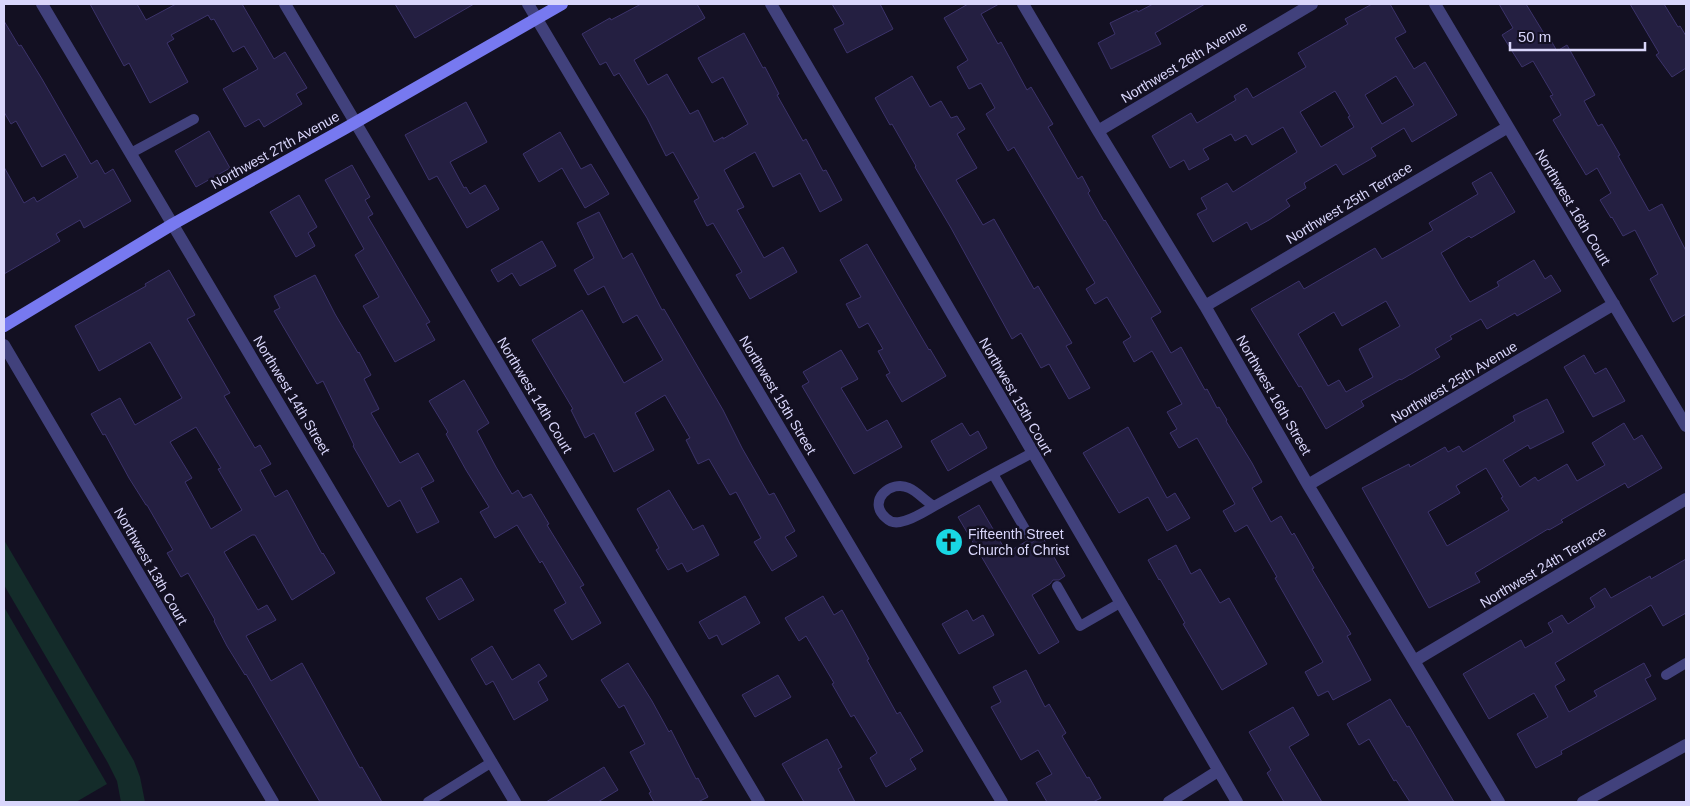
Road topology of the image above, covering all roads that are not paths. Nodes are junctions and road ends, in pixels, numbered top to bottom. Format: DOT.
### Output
graph roads {
  1 [pos="42,4"];
  2 [pos="285,4"];
  3 [pos="528,4"];
  4 [pos="562,4"];
  5 [pos="771,4"];
  6 [pos="1023,4"];
  7 [pos="1312,4"];
  8 [pos="1434,4"];
  9 [pos="536,18"];
  10 [pos="194,119"];
  11 [pos="356,122"];
  12 [pos="1508,126"];
  13 [pos="1098,131"];
  14 [pos="131,153"];
  15 [pos="173,224"];
  16 [pos="1614,304"];
  17 [pos="1205,306"];
  18 [pos="4,326"];
  19 [pos="4,345"];
  20 [pos="1686,426"];
  21 [pos="1032,452"];
  22 [pos="993,474"];
  23 [pos="1308,485"];
  24 [pos="1686,499"];
  25 [pos="934,506"];
  26 [pos="1029,536"];
  27 [pos="1057,586"];
  28 [pos="1120,604"];
  29 [pos="1414,661"];
  30 [pos="1686,663"];
  31 [pos="1666,675"];
  32 [pos="1686,744"];
  33 [pos="492,762"];
  34 [pos="1218,772"];
  35 [pos="273,802"];
  36 [pos="428,802"];
  37 [pos="515,802"];
  38 [pos="760,802"];
  39 [pos="1002,802"];
  40 [pos="1168,802"];
  41 [pos="1237,802"];
  42 [pos="1499,802"];
  43 [pos="1583,802"];
  1 -- 14 [label="street, Northwest 14th Street"];
  2 -- 11 [label="street, Northwest 14th Court"];
  3 -- 9 [label="street, Northwest 15th Street"];
  4 -- 9 [label="street, Northwest 27th Avenue"];
  5 -- 21 [label="street, Northwest 15th Court"];
  6 -- 13 [label="street, Northwest 16th Street"];
  7 -- 13 [label="street, Northwest 26th Avenue"];
  8 -- 12 [label="street, Northwest 16th Court"];
  9 -- 11 [label="street, Northwest 27th Avenue"];
  9 -- 39 [label="street, Northwest 15th Street"];
  10 -- 14 [label="lane"];
  11 -- 15 [label="street, Northwest 27th Avenue"];
  11 -- 38 [label="street, Northwest 14th Court"];
  12 -- 16 [label="street, Northwest 16th Court"];
  12 -- 17 [label="street, Northwest 25th Terrace"];
  13 -- 17 [label="street, Northwest 16th Street"];
  14 -- 15 [label="street, Northwest 14th Street"];
  15 -- 18 [label="street, Northwest 27th Avenue"];
  15 -- 33 [label="street, Northwest 14th Street"];
  16 -- 20 [label="street, Northwest 16th Court"];
  16 -- 23 [label="street, Northwest 25th Avenue"];
  17 -- 23 [label="street, Northwest 16th Street"];
  19 -- 35 [label="street, Northwest 13th Court"];
  21 -- 22 [label="lane"];
  21 -- 28 [label="street, Northwest 15th Court"];
  22 -- 25 [label="lane"];
  22 -- 26 [label="lane"];
  23 -- 29 [label="street, Northwest 16th Street"];
  24 -- 29 [label="street, Northwest 24th Terrace"];
  25 -- 25 [label="lane"];
  27 -- 28 [label="lane"];
  28 -- 34 [label="street, Northwest 15th Court"];
  29 -- 42 [label="street, Northwest 16th Street"];
  30 -- 31 [label="lane"];
  32 -- 43 [label="street"];
  33 -- 36 [label="lane"];
  33 -- 37 [label="street, Northwest 14th Street"];
  34 -- 40 [label="street"];
  34 -- 41 [label="street, Northwest 15th Court"];
}
